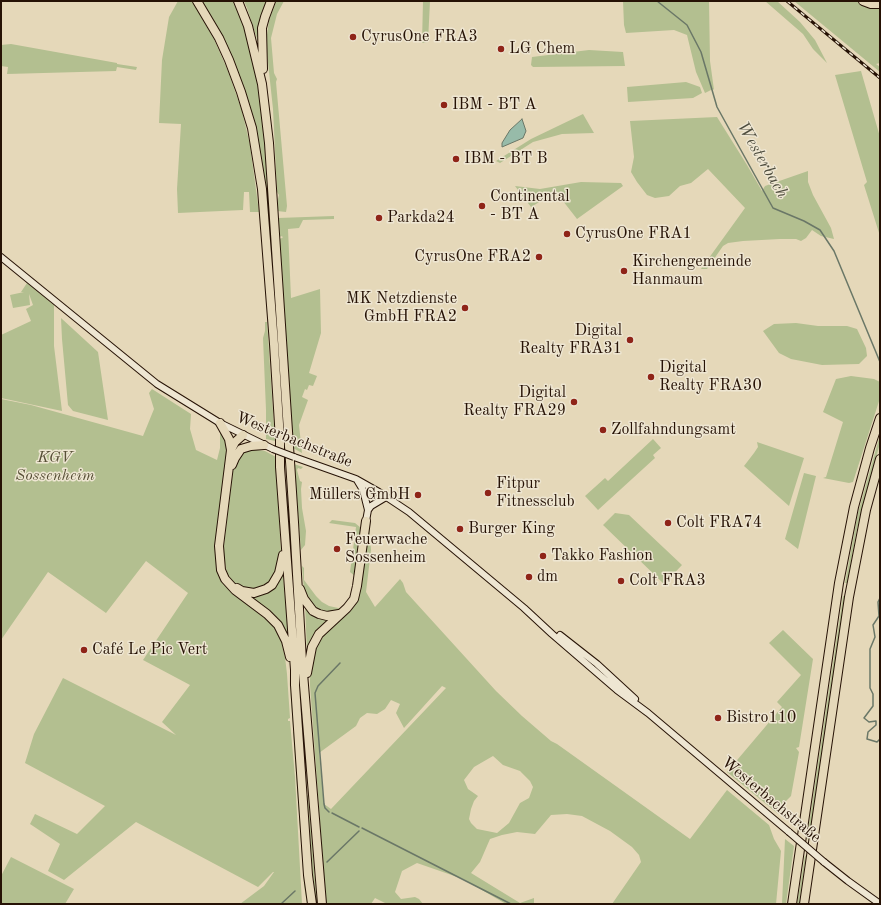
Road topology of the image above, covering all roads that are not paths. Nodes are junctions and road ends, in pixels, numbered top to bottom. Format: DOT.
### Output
graph roads {
  1 [pos="197,1"];
  2 [pos="238,1"];
  3 [pos="271,1"];
  4 [pos="863,1"];
  5 [pos="880,4"];
  6 [pos="262,84"];
  7 [pos="1,257"];
  8 [pos="880,418"];
  9 [pos="220,423"];
  10 [pos="243,435"];
  11 [pos="264,445"];
  12 [pos="235,451"];
  13 [pos="880,459"];
  14 [pos="356,479"];
  15 [pos="386,496"];
  16 [pos="368,510"];
  17 [pos="366,521"];
  18 [pos="286,534"];
  19 [pos="297,582"];
  20 [pos="341,613"];
  21 [pos="295,685"];
  22 [pos="305,688"];
  23 [pos="871,897"];
  24 [pos="880,900"];
  25 [pos="312,904"];
  26 [pos="322,904"];
  27 [pos="792,904"];
  28 [pos="804,904"];
  29 [pos="880,904"];
  1 -- 18 [label="highway"];
  2 -- 6 [label="highway"];
  3 -- 6 [label="highway"];
  4 -- 5 [label="highway"];
  6 -- 19 [label="highway"];
  7 -- 9 [label="main road, Westerbachstraße"];
  8 -- 27 [label="highway"];
  9 -- 10 [label="main road, Westerbachstraße"];
  9 -- 12 [label="highway"];
  10 -- 11 [label="main road, Westerbachstraße"];
  10 -- 12 [label="highway"];
  11 -- 12 [label="highway"];
  11 -- 14 [label="main road, Westerbachstraße, bridge"];
  12 -- 18 [label="highway"];
  12 -- 21 [label="highway"];
  13 -- 28 [label="highway"];
  14 -- 15 [label="main road, Westerbachstraße"];
  14 -- 16 [label="main road"];
  15 -- 16 [label="main road"];
  15 -- 23 [label="main road, Westerbachstraße, bridge"];
  16 -- 17 [label="main road"];
  17 -- 20 [label="highway"];
  18 -- 21 [label="highway"];
  19 -- 20 [label="highway"];
  19 -- 22 [label="highway"];
  20 -- 22 [label="highway"];
  21 -- 25 [label="highway"];
  22 -- 26 [label="highway"];
  23 -- 24 [label="main road"];
  23 -- 29 [label="main road, Westerbachstraße"];
}
